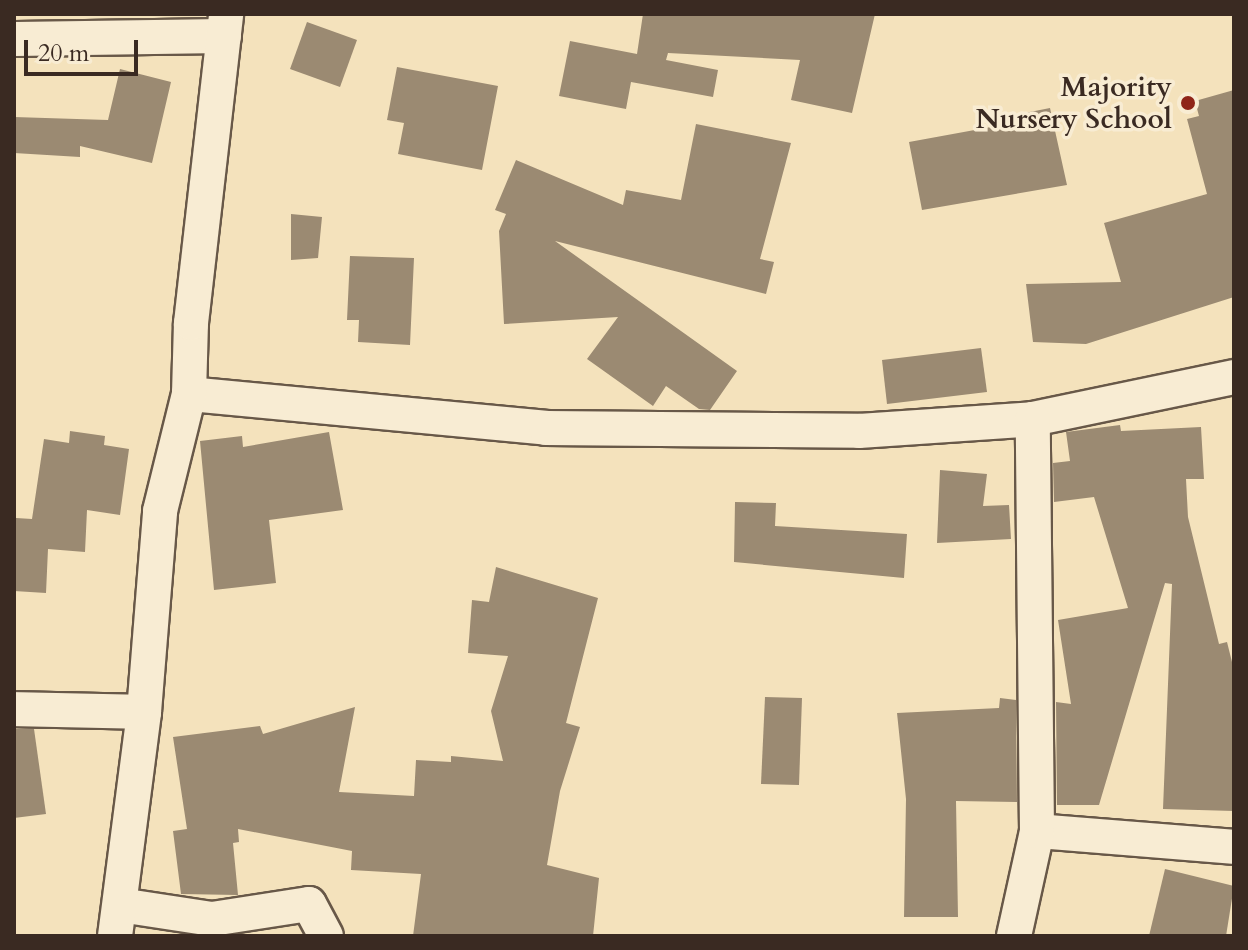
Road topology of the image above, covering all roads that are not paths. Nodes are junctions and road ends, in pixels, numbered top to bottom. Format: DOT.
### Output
graph roads {
  1 [pos="225,25"];
  2 [pos="14,39"];
  3 [pos="1234,377"];
  4 [pos="189,394"];
  5 [pos="1033,419"];
  6 [pos="14,709"];
  7 [pos="144,712"];
  8 [pos="1037,831"];
  9 [pos="1234,847"];
  10 [pos="118,920"];
  11 [pos="326,936"];
  12 [pos="1014,936"];
  1 -- 2 [label="street"];
  1 -- 4 [label="street"];
  3 -- 5 [label="street"];
  4 -- 5 [label="street"];
  4 -- 7 [label="street"];
  5 -- 8 [label="street"];
  6 -- 7 [label="street"];
  7 -- 10 [label="street"];
  8 -- 9 [label="street"];
  8 -- 12 [label="street"];
  10 -- 11 [label="street"];
}
